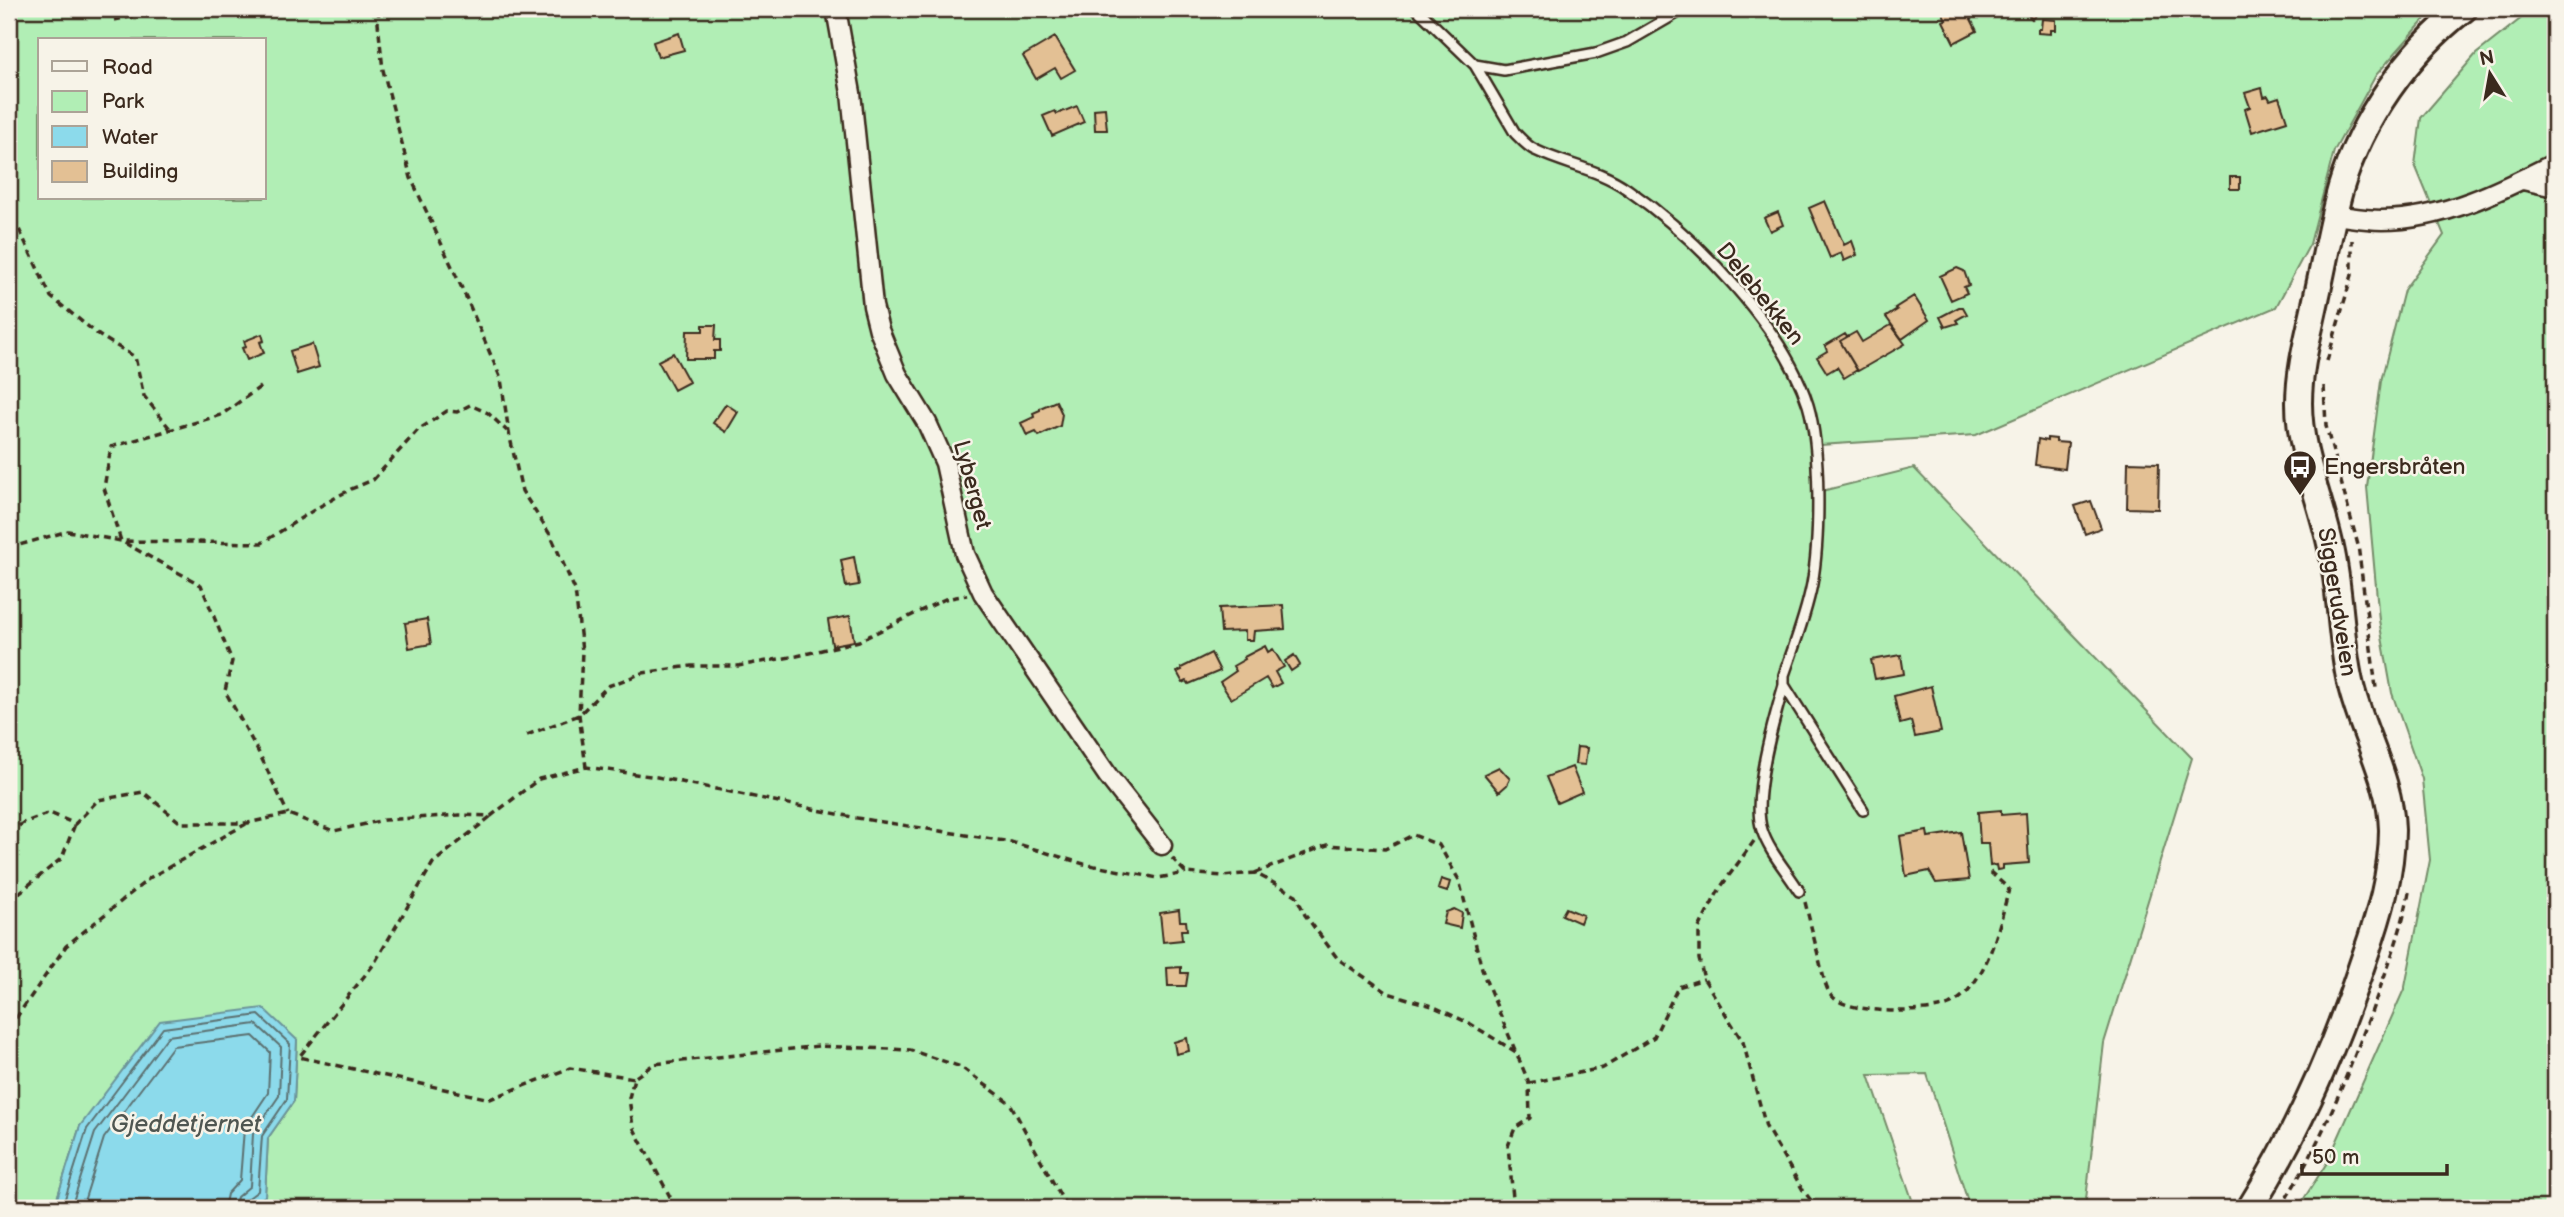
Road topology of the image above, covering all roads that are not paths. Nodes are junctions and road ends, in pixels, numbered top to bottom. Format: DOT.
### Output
graph roads {
  1 [pos="835,9"];
  2 [pos="1417,9"];
  3 [pos="1684,9"];
  4 [pos="2464,9"];
  5 [pos="1475,65"];
  6 [pos="2555,163"];
  7 [pos="2523,180"];
  8 [pos="2555,187"];
  9 [pos="2334,215"];
  10 [pos="1784,685"];
  11 [pos="1863,810"];
  12 [pos="1162,845"];
  13 [pos="1799,891"];
  14 [pos="2250,1208"];
  1 -- 12 [label="street, Lyberget"];
  2 -- 5 [label="lane, Delebekken"];
  3 -- 5 [label="lane"];
  4 -- 9 [label="main road, Siggerudveien"];
  5 -- 10 [label="lane, Delebekken"];
  6 -- 7 [label="street"];
  7 -- 8 [label="street"];
  7 -- 9 [label="street"];
  9 -- 14 [label="main road, Siggerudveien"];
  10 -- 11 [label="lane"];
  10 -- 13 [label="lane, Delebekken"];
}
